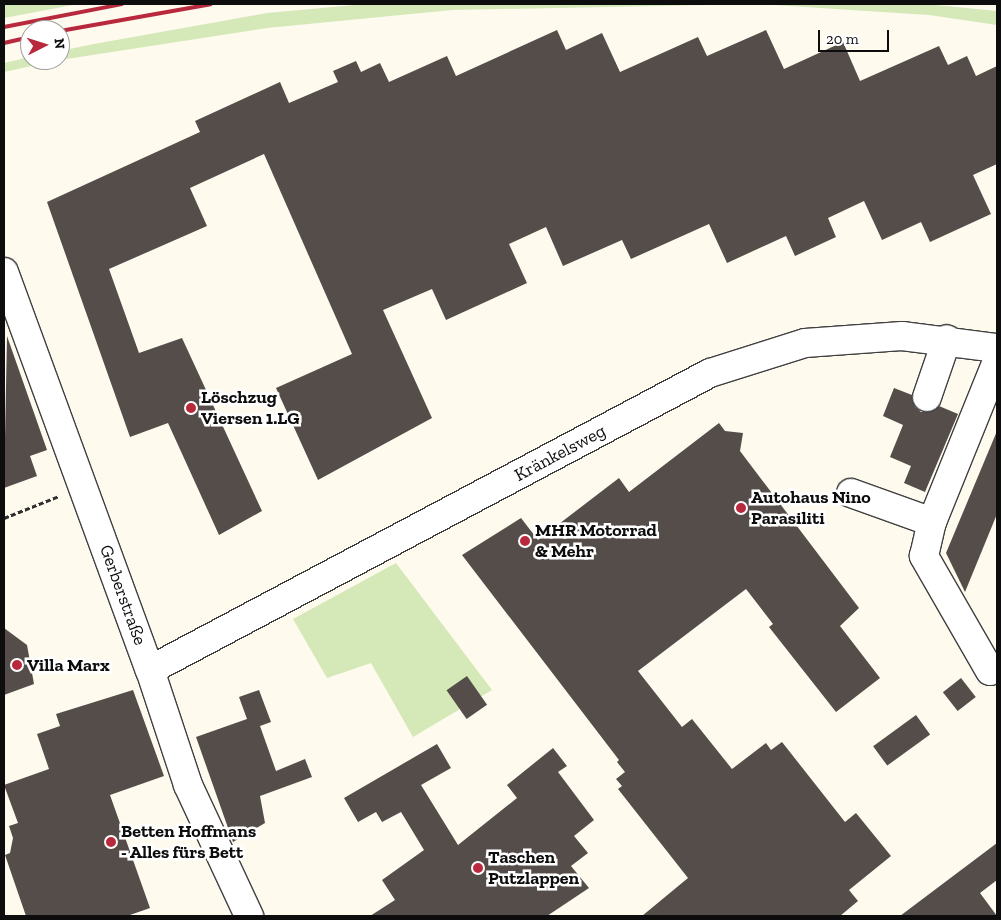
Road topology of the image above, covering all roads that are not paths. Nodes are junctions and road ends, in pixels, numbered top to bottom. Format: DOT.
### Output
graph roads {
  1 [pos="4,272"];
  2 [pos="947,338"];
  3 [pos="997,348"];
  4 [pos="997,361"];
  5 [pos="927,397"];
  6 [pos="851,493"];
  7 [pos="932,522"];
  8 [pos="150,670"];
  9 [pos="990,671"];
  10 [pos="240,914"];
  1 -- 8 [label="street, Gerberstraße"];
  2 -- 3 [label="street, Kränkelsweg"];
  2 -- 5 [label="street"];
  2 -- 8 [label="street, Kränkelsweg"];
  4 -- 7 [label="street"];
  6 -- 7 [label="street"];
  7 -- 9 [label="street"];
  8 -- 10 [label="street, Gerberstraße"];
}
